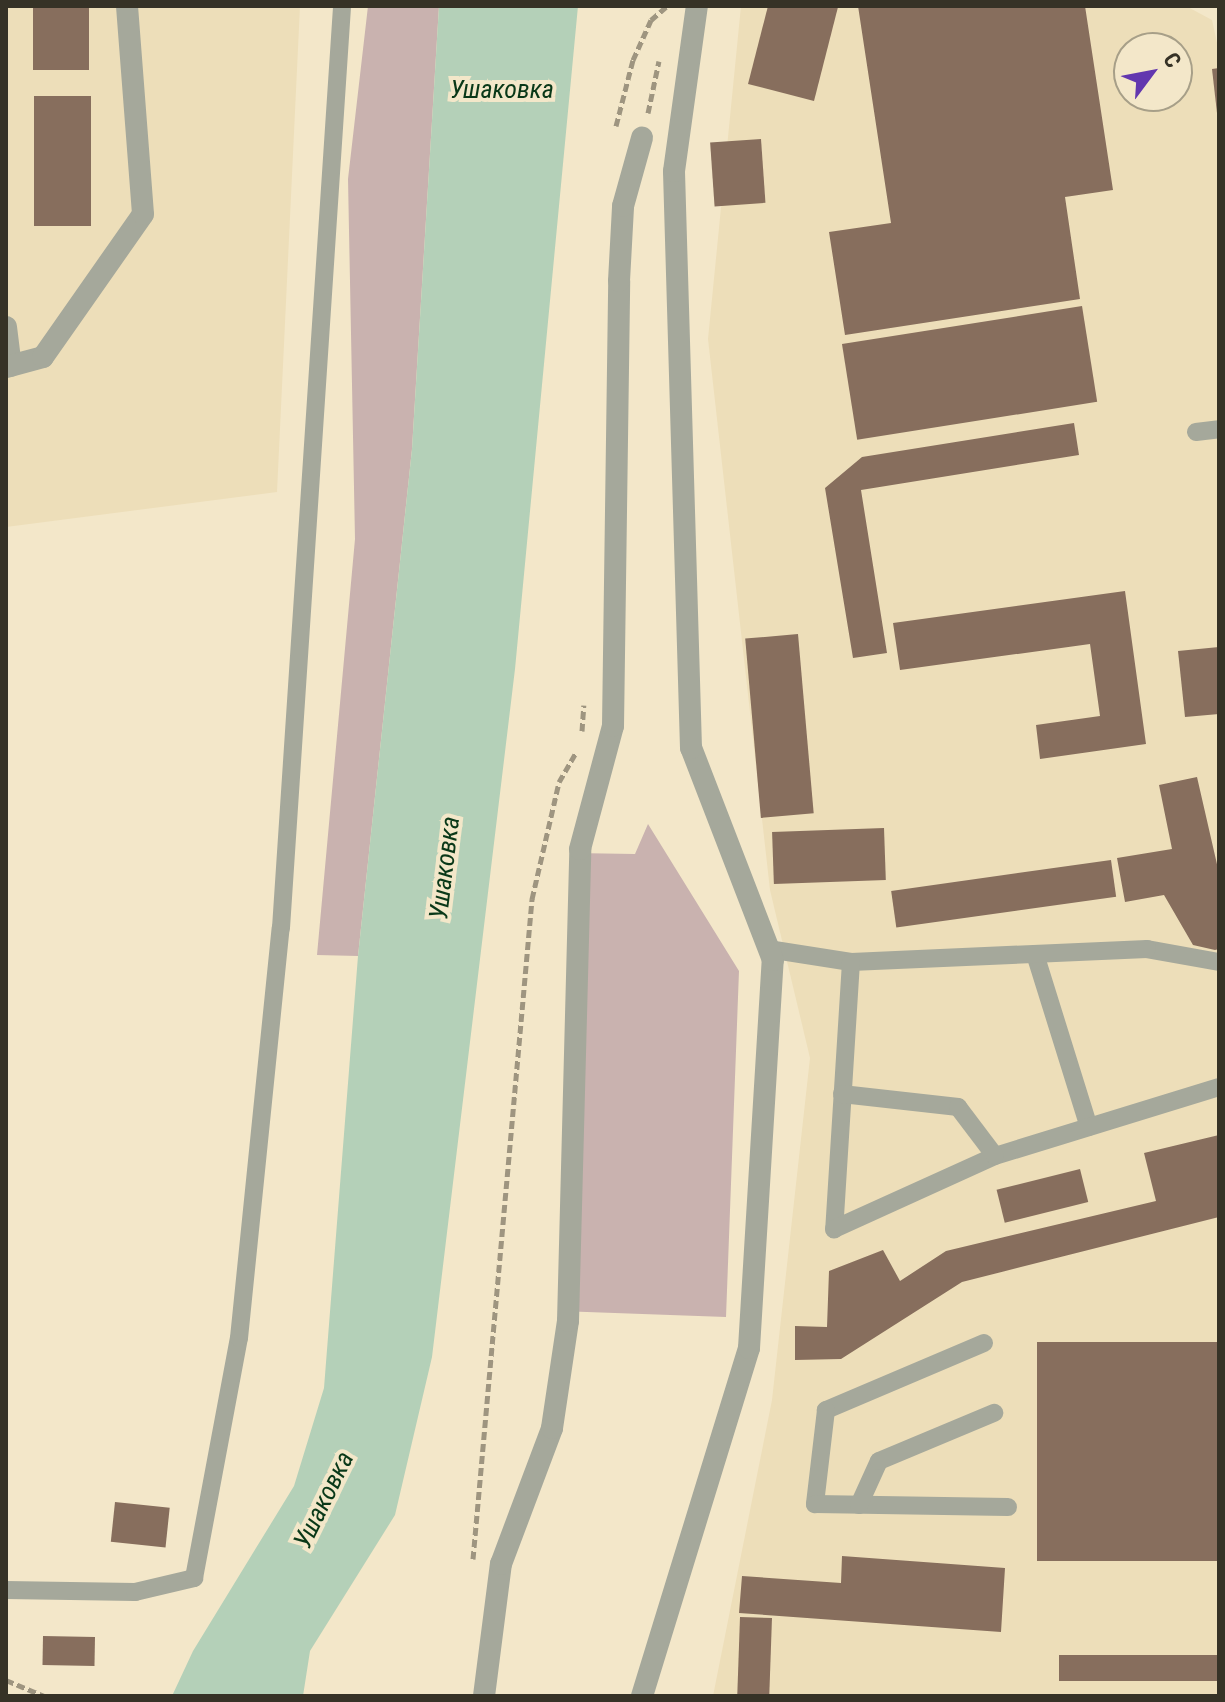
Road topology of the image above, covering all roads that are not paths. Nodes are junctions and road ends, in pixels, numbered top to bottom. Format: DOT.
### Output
graph roads {
  1 [pos="127,6"];
  2 [pos="342,6"];
  3 [pos="697,6"];
  4 [pos="642,138"];
  5 [pos="6,327"];
  6 [pos="8,367"];
  7 [pos="1219,429"];
  8 [pos="1196,432"];
  9 [pos="768,949"];
  10 [pos="1035,954"];
  11 [pos="851,962"];
  12 [pos="1219,962"];
  13 [pos="1219,1087"];
  14 [pos="842,1094"];
  15 [pos="1089,1127"];
  16 [pos="995,1156"];
  17 [pos="984,1343"];
  18 [pos="994,1413"];
  19 [pos="859,1505"];
  20 [pos="1008,1507"];
  21 [pos="6,1590"];
  22 [pos="484,1696"];
  23 [pos="642,1696"];
  1 -- 6 [label="street"];
  2 -- 21 [label="lane"];
  3 -- 9 [label="street"];
  4 -- 22 [label="street"];
  5 -- 6 [label="street"];
  7 -- 8 [label="lane"];
  9 -- 11 [label="lane"];
  9 -- 23 [label="street"];
  10 -- 11 [label="lane"];
  10 -- 12 [label="lane"];
  10 -- 15 [label="lane"];
  11 -- 14 [label="lane"];
  13 -- 15 [label="lane"];
  14 -- 16 [label="lane"];
  14 -- 16 [label="lane"];
  15 -- 16 [label="lane"];
  17 -- 19 [label="lane"];
  18 -- 19 [label="lane"];
  19 -- 20 [label="lane"];
}
